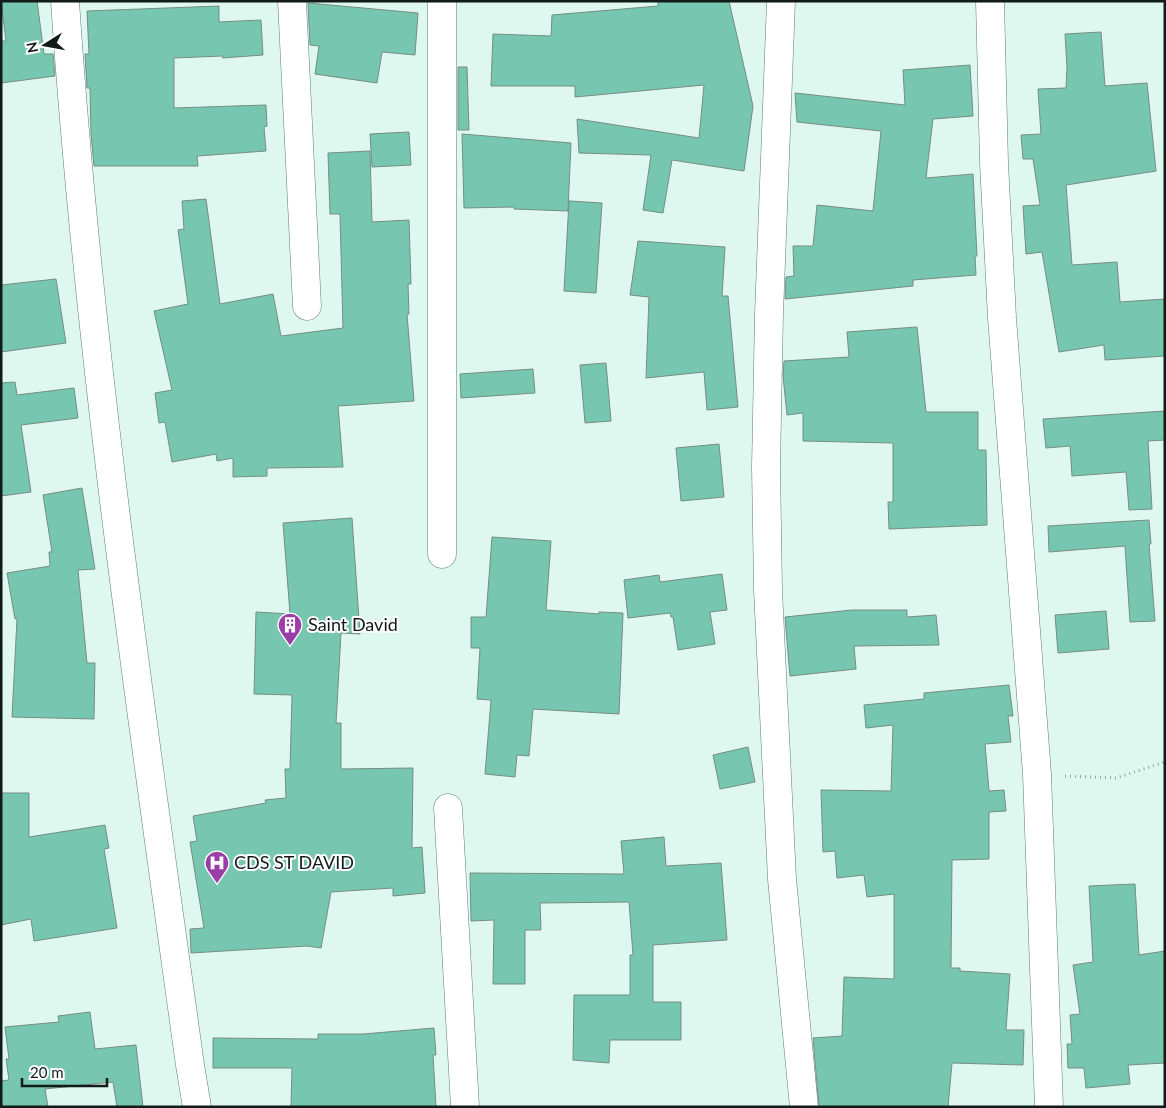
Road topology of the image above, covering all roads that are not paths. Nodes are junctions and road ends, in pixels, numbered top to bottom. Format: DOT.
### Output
graph roads {
  1 [pos="64,1"];
  2 [pos="292,1"];
  3 [pos="442,1"];
  4 [pos="782,1"];
  5 [pos="990,1"];
  6 [pos="307,306"];
  7 [pos="442,554"];
  8 [pos="448,808"];
  9 [pos="197,1107"];
  10 [pos="465,1107"];
  11 [pos="804,1107"];
  12 [pos="1049,1107"];
  1 -- 9 [label="street"];
  2 -- 6 [label="street"];
  3 -- 7 [label="street"];
  4 -- 11 [label="street"];
  5 -- 12 [label="street"];
  8 -- 10 [label="street"];
}
